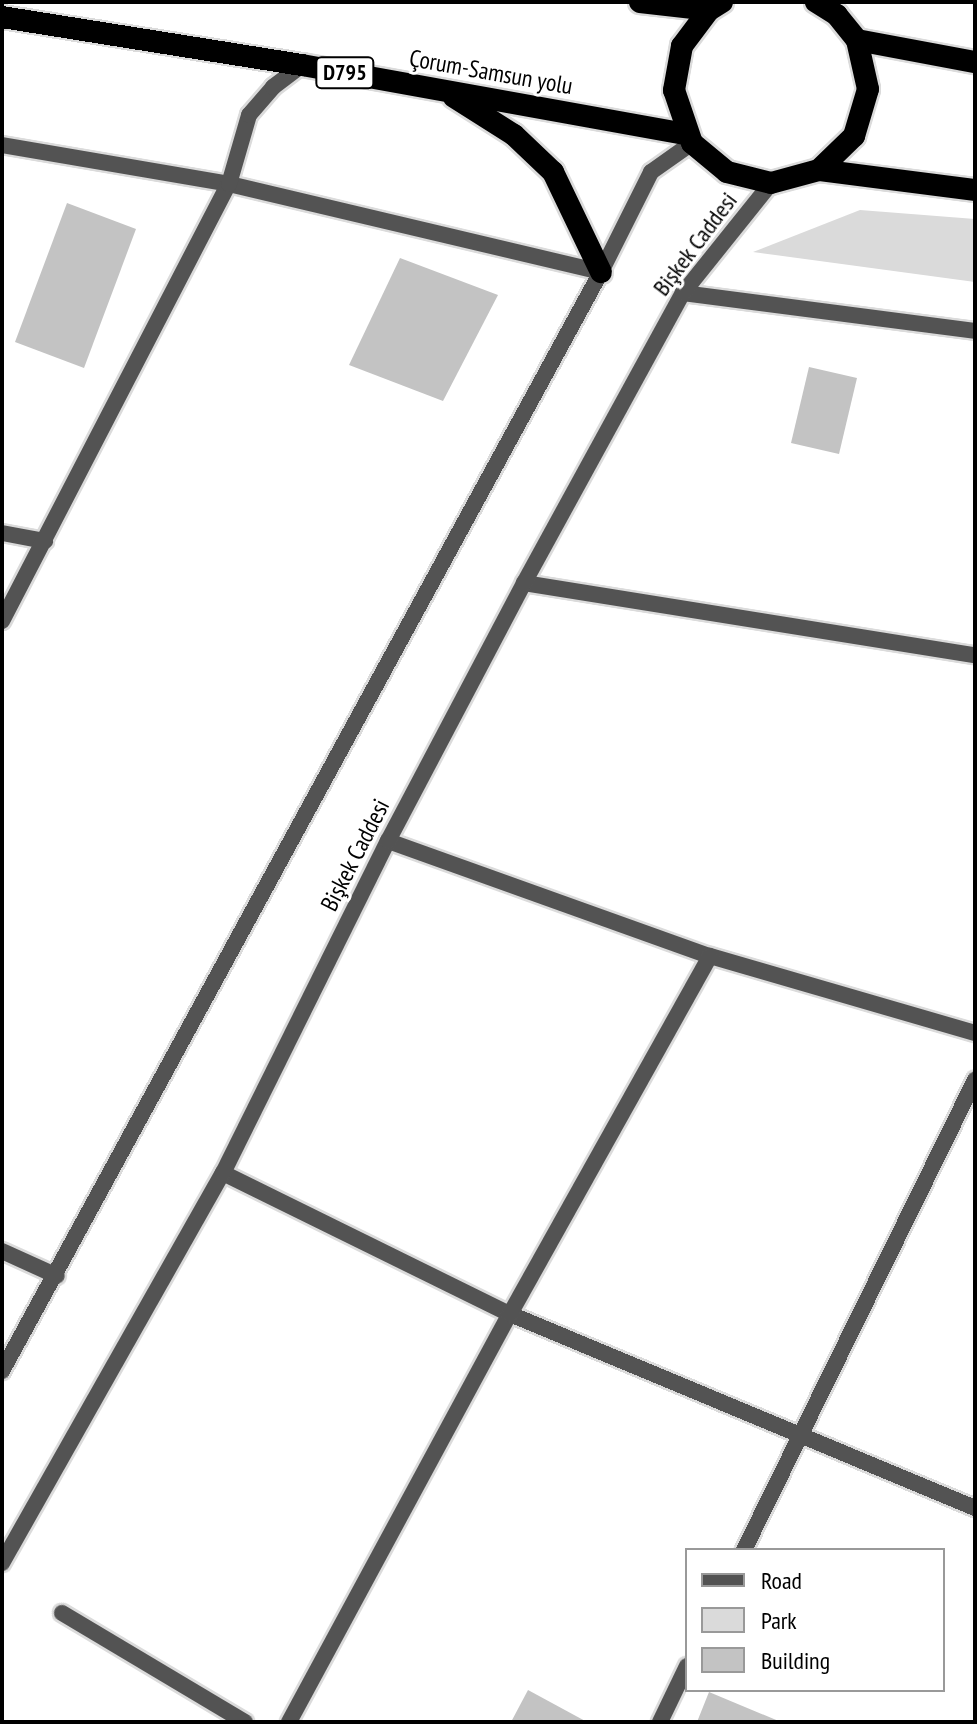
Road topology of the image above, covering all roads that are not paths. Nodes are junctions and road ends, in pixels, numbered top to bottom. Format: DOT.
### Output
graph roads {
  1 [pos="640,2"];
  2 [pos="816,2"];
  3 [pos="716,6"];
  4 [pos="836,8"];
  5 [pos="2,17"];
  6 [pos="857,40"];
  7 [pos="975,62"];
  8 [pos="302,65"];
  9 [pos="443,90"];
  10 [pos="689,138"];
  11 [pos="2,145"];
  12 [pos="819,170"];
  13 [pos="771,183"];
  14 [pos="229,184"];
  15 [pos="975,190"];
  16 [pos="601,272"];
  17 [pos="683,293"];
  18 [pos="975,331"];
  19 [pos="2,533"];
  20 [pos="45,541"];
  21 [pos="524,583"];
  22 [pos="2,621"];
  23 [pos="975,655"];
  24 [pos="388,841"];
  25 [pos="710,956"];
  26 [pos="975,1033"];
  27 [pos="975,1080"];
  28 [pos="223,1173"];
  29 [pos="2,1251"];
  30 [pos="57,1276"];
  31 [pos="510,1314"];
  32 [pos="2,1371"];
  33 [pos="801,1433"];
  34 [pos="975,1508"];
  35 [pos="745,1548"];
  36 [pos="2,1563"];
  37 [pos="62,1613"];
  38 [pos="685,1670"];
  39 [pos="245,1722"];
  40 [pos="289,1722"];
  41 [pos="660,1722"];
  1 -- 3 [label="highway"];
  2 -- 4 [label="highway, Çorum-Samsun yolu / D795"];
  3 -- 10 [label="highway"];
  4 -- 6 [label="highway, Çorum-Samsun yolu / D795"];
  5 -- 8 [label="highway, Çorum-Samsun yolu / D795"];
  6 -- 7 [label="highway"];
  6 -- 12 [label="highway, Çorum-Samsun yolu / D795"];
  8 -- 9 [label="highway, Çorum-Samsun yolu / D795"];
  8 -- 14 [label="street"];
  9 -- 10 [label="highway, Çorum-Samsun yolu / D795"];
  9 -- 16 [label="highway"];
  10 -- 13 [label="highway, Çorum-Samsun yolu / D795"];
  10 -- 16 [label="street"];
  11 -- 14 [label="street"];
  12 -- 13 [label="highway, Çorum-Samsun yolu / D795"];
  12 -- 15 [label="highway, Çorum-Samsun yolu / D795"];
  13 -- 17 [label="street, Bişkek Caddesi"];
  14 -- 16 [label="street"];
  14 -- 20 [label="street"];
  16 -- 30 [label="street"];
  17 -- 18 [label="street"];
  17 -- 21 [label="street, Bişkek Caddesi"];
  19 -- 20 [label="street"];
  20 -- 22 [label="street"];
  21 -- 23 [label="street"];
  21 -- 24 [label="street, Bişkek Caddesi"];
  24 -- 25 [label="street"];
  24 -- 28 [label="street, Bişkek Caddesi"];
  25 -- 26 [label="street"];
  25 -- 31 [label="street"];
  27 -- 33 [label="street"];
  28 -- 31 [label="street"];
  28 -- 36 [label="street, Bişkek Caddesi"];
  29 -- 30 [label="street"];
  30 -- 32 [label="street"];
  31 -- 33 [label="street"];
  31 -- 40 [label="street"];
  33 -- 34 [label="street"];
  33 -- 35 [label="street"];
  37 -- 39 [label="street"];
  38 -- 41 [label="street"];
}
